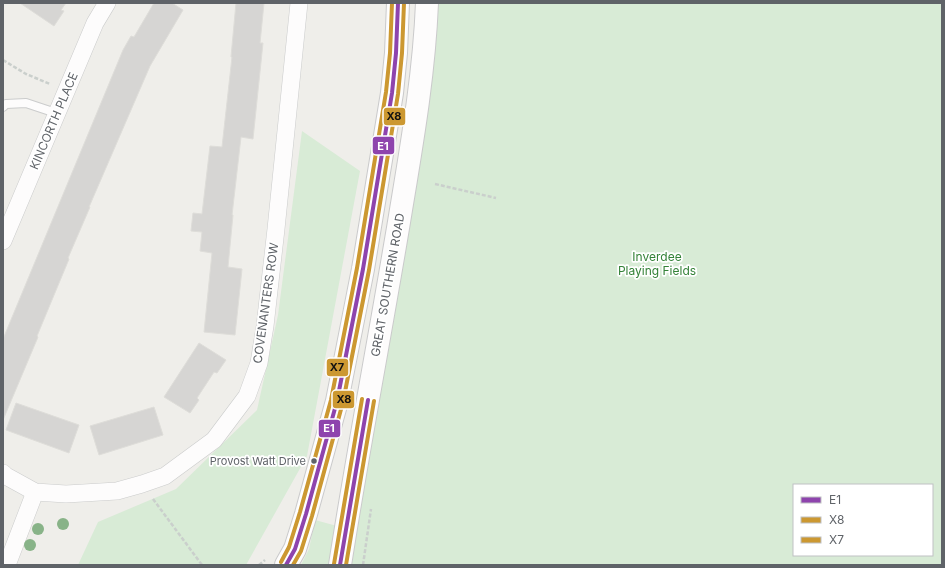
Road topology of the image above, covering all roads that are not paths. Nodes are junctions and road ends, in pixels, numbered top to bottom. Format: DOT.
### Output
graph roads {
  1 [pos="107,3"];
  2 [pos="299,3"];
  3 [pos="398,3"];
  4 [pos="427,3"];
  5 [pos="3,107"];
  6 [pos="56,113"];
  7 [pos="3,241"];
  8 [pos="3,473"];
  9 [pos="35,492"];
  10 [pos="7,565"];
  11 [pos="286,565"];
  12 [pos="340,565"];
  1 -- 6 [label="street, KINCORTH PLACE"];
  2 -- 9 [label="street, COVENANTERS ROW"];
  3 -- 11 [label="main road"];
  4 -- 12 [label="main road, GREAT SOUTHERN ROAD"];
  5 -- 6 [label="lane"];
  6 -- 7 [label="street, KINCORTH PLACE"];
  8 -- 9 [label="street"];
  9 -- 10 [label="street"];
}
